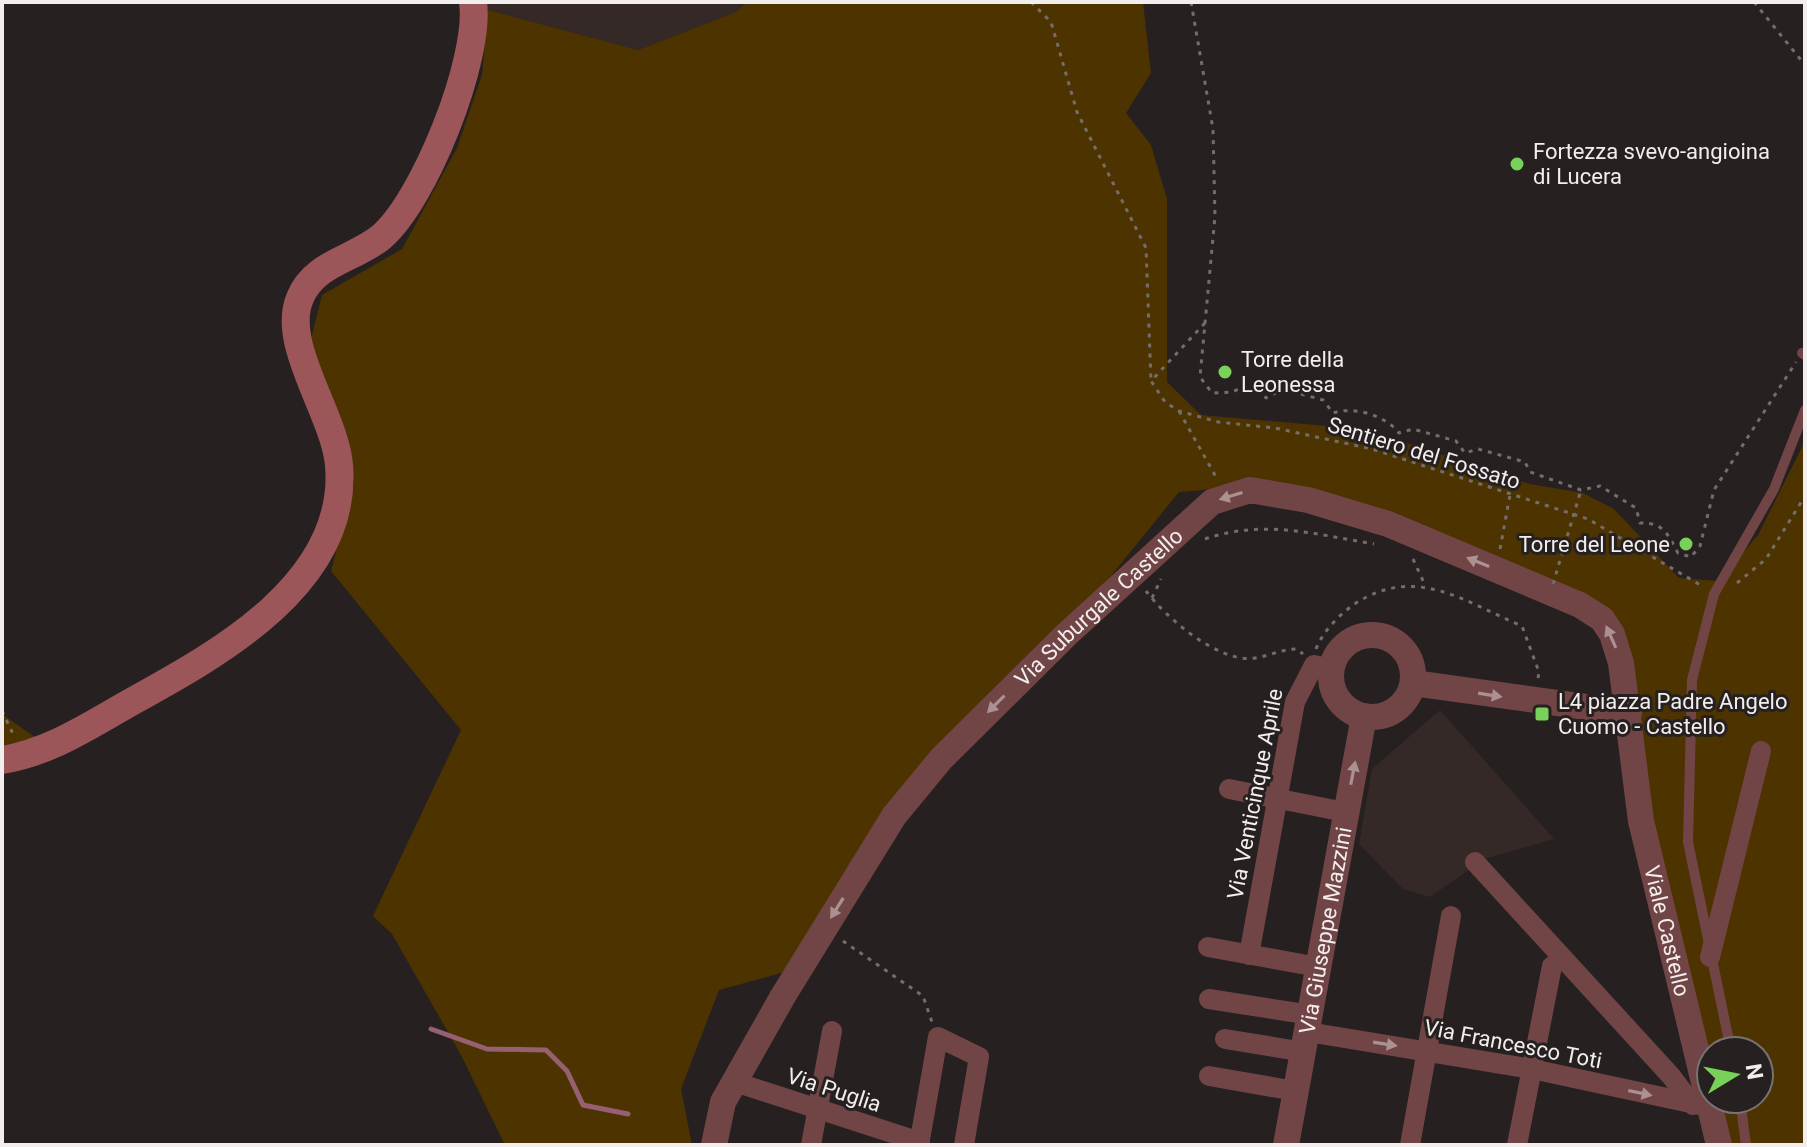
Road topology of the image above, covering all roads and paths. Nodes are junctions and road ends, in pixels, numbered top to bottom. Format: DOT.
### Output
graph roads {
  1 [pos="473,2"];
  2 [pos="1031,2"];
  3 [pos="1191,2"];
  4 [pos="1754,2"];
  5 [pos="1805,65"];
  6 [pos="1206,322"];
  7 [pos="1803,354"];
  8 [pos="1151,381"];
  9 [pos="1805,410"];
  10 [pos="1179,411"];
  11 [pos="1581,490"];
  12 [pos="1510,495"];
  13 [pos="1805,496"];
  14 [pos="1227,497"];
  15 [pos="1203,539"];
  16 [pos="1376,544"];
  17 [pos="1499,554"];
  18 [pos="1412,556"];
  19 [pos="1171,569"];
  20 [pos="1134,574"];
  21 [pos="1553,584"];
  22 [pos="1425,585"];
  23 [pos="1714,594"];
  24 [pos="1152,598"];
  25 [pos="1323,667"];
  26 [pos="1413,683"];
  27 [pos="1533,702"];
  28 [pos="1629,713"];
  29 [pos="1364,716"];
  30 [pos="1761,751"];
  31 [pos="2,760"];
  32 [pos="1229,789"];
  33 [pos="1276,798"];
  34 [pos="1345,812"];
  35 [pos="1475,862"];
  36 [pos="1525,902"];
  37 [pos="1451,916"];
  38 [pos="825,929"];
  39 [pos="1208,947"];
  40 [pos="1249,955"];
  41 [pos="1710,957"];
  42 [pos="1552,966"];
  43 [pos="1318,967"];
  44 [pos="1209,999"];
  45 [pos="832,1031"];
  46 [pos="1307,1033"];
  47 [pos="1727,1035"];
  48 [pos="938,1037"];
  49 [pos="1225,1039"];
  50 [pos="1426,1051"];
  51 [pos="1532,1069"];
  52 [pos="1209,1076"];
  53 [pos="1695,1078"];
  54 [pos="735,1082"];
  55 [pos="1295,1091"];
  56 [pos="1695,1095"];
  57 [pos="1695,1100"];
  58 [pos="1695,1105"];
  59 [pos="818,1110"];
  60 [pos="1705,1115"];
  61 [pos="1742,1115"];
  62 [pos="920,1144"];
  63 [pos="714,1145"];
  64 [pos="811,1145"];
  65 [pos="964,1145"];
  66 [pos="1286,1145"];
  67 [pos="1410,1145"];
  68 [pos="1517,1145"];
  69 [pos="1719,1145"];
  70 [pos="1746,1145"];
  1 -- 31 [label="main road"];
  2 -- 8 [label="path"];
  3 -- 6 [label="path"];
  4 -- 5 [label="path"];
  6 -- 8 [label="path"];
  6 -- 11 [label="path"];
  7 -- 11 [label="path"];
  8 -- 10 [label="path"];
  9 -- 23 [label="lane"];
  10 -- 12 [label="path, Sentiero del Fossato"];
  10 -- 14 [label="path"];
  11 -- 21 [label="path, bridge"];
  12 -- 17 [label="path"];
  12 -- 23 [label="path, Sentiero del Fossato"];
  13 -- 23 [label="path"];
  14 -- 20 [label="street, Via Suburgale Castello"];
  28 -- 14 [label="street, Via Suburgale Castello, one-way"];
  15 -- 16 [label="path"];
  18 -- 22 [label="path"];
  19 -- 24 [label="path"];
  20 -- 24 [label="path"];
  20 -- 38 [label="street, Via Suburgale Castello, one-way"];
  22 -- 25 [label="path"];
  22 -- 27 [label="path"];
  23 -- 41 [label="lane"];
  24 -- 25 [label="path"];
  25 -- 26 [label="street"];
  25 -- 29 [label="street"];
  25 -- 33 [label="street, Via Venticinque Aprile"];
  26 -- 27 [label="street, one-way"];
  26 -- 29 [label="street"];
  27 -- 28 [label="street"];
  28 -- 53 [label="street, Viale Castello"];
  34 -- 29 [label="street, Via Giuseppe Mazzini, one-way"];
  30 -- 41 [label="street"];
  32 -- 33 [label="street"];
  33 -- 34 [label="street"];
  33 -- 40 [label="street, Via Venticinque Aprile"];
  34 -- 43 [label="street, Via Giuseppe Mazzini"];
  35 -- 57 [label="street"];
  36 -- 56 [label="street"];
  37 -- 50 [label="street"];
  38 -- 48 [label="path"];
  38 -- 54 [label="street, Via Suburgale Castello"];
  39 -- 40 [label="street"];
  40 -- 43 [label="street"];
  41 -- 47 [label="lane"];
  42 -- 51 [label="street"];
  43 -- 46 [label="street, Via Giuseppe Mazzini"];
  44 -- 46 [label="street"];
  45 -- 59 [label="street"];
  46 -- 49 [label="street"];
  46 -- 50 [label="street, Via Francesco Toti, one-way"];
  46 -- 55 [label="street, Via Giuseppe Mazzini"];
  48 -- 62 [label="street"];
  48 -- 65 [label="street"];
  50 -- 51 [label="street, Via Francesco Toti"];
  50 -- 67 [label="street"];
  51 -- 58 [label="street, Via Francesco Toti, one-way"];
  51 -- 68 [label="street"];
  52 -- 55 [label="street"];
  54 -- 59 [label="street, Via Puglia"];
  54 -- 63 [label="street, Via Suburgale Castello"];
  55 -- 66 [label="street, Via Giuseppe Mazzini"];
  59 -- 62 [label="street, Via Puglia"];
  59 -- 64 [label="street"];
  60 -- 69 [label="street, Viale Castello"];
  61 -- 70 [label="lane"];
}
